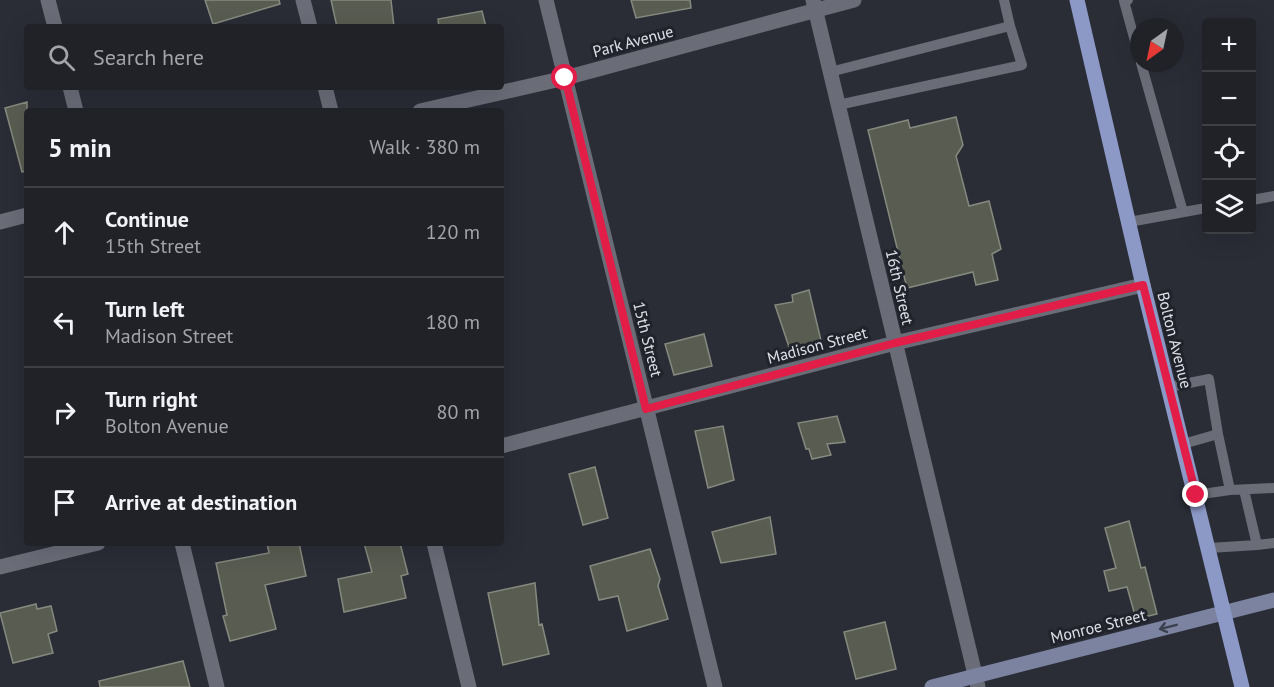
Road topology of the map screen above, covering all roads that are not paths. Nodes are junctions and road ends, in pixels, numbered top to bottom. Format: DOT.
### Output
graph roads {
  1 [pos="48,0"];
  2 [pos="303,0"];
  3 [pos="546,0"];
  4 [pos="854,0"];
  5 [pos="1004,0"];
  6 [pos="1077,0"];
  7 [pos="1125,0"];
  8 [pos="814,5"];
  9 [pos="1130,20"];
  10 [pos="54,24"];
  11 [pos="309,24"];
  12 [pos="1010,26"];
  13 [pos="830,72"];
  14 [pos="1144,72"];
  15 [pos="565,78"];
  16 [pos="71,90"];
  17 [pos="326,90"];
  18 [pos="838,105"];
  19 [pos="75,108"];
  20 [pos="330,108"];
  21 [pos="433,108"];
  22 [pos="1274,196"];
  23 [pos="1256,199"];
  24 [pos="1202,209"];
  25 [pos="1183,212"];
  26 [pos="24,216"];
  27 [pos="0,222"];
  28 [pos="1129,222"];
  29 [pos="1143,285"];
  30 [pos="895,343"];
  31 [pos="1169,387"];
  32 [pos="646,409"];
  33 [pos="1218,434"];
  34 [pos="1183,444"];
  35 [pos="504,445"];
  36 [pos="1274,488"];
  37 [pos="1230,490"];
  38 [pos="1244,490"];
  39 [pos="1196,495"];
  40 [pos="1274,543"];
  41 [pos="1257,545"];
  42 [pos="86,546"];
  43 [pos="183,546"];
  44 [pos="435,546"];
  45 [pos="1209,548"];
  46 [pos="0,567"];
  47 [pos="1274,600"];
  48 [pos="1225,612"];
  49 [pos="977,682"];
  50 [pos="217,687"];
  51 [pos="469,687"];
  52 [pos="715,687"];
  53 [pos="932,687"];
  54 [pos="1242,687"];
  1 -- 10 [label="street"];
  2 -- 11 [label="street"];
  3 -- 15 [label="street, 15th Street"];
  4 -- 8 [label="street, Park Avenue"];
  5 -- 12 [label="lane"];
  6 -- 28 [label="main road, Bolton Avenue"];
  7 -- 9 [label="lane"];
  8 -- 13 [label="street, 16th Street"];
  8 -- 15 [label="street, Park Avenue"];
  12 -- 13 [label="lane"];
  12 -- 18 [label="lane"];
  13 -- 18 [label="street, 16th Street"];
  14 -- 25 [label="lane"];
  15 -- 21 [label="street, Park Avenue"];
  15 -- 32 [label="street, 15th Street"];
  16 -- 19 [label="street"];
  17 -- 20 [label="street"];
  18 -- 30 [label="street, 16th Street"];
  22 -- 23 [label="lane"];
  24 -- 25 [label="lane"];
  25 -- 28 [label="lane"];
  26 -- 27 [label="street"];
  28 -- 29 [label="main road, Bolton Avenue"];
  29 -- 30 [label="street, Madison Street"];
  29 -- 31 [label="main road, Bolton Avenue"];
  30 -- 32 [label="street, Madison Street"];
  30 -- 49 [label="street, 16th Street"];
  31 -- 33 [label="lane"];
  31 -- 34 [label="main road, Bolton Avenue"];
  32 -- 35 [label="street, Madison Street"];
  32 -- 52 [label="street, 15th Street"];
  33 -- 34 [label="lane"];
  33 -- 37 [label="lane"];
  34 -- 39 [label="main road, Bolton Avenue"];
  36 -- 38 [label="lane"];
  37 -- 38 [label="lane"];
  37 -- 39 [label="lane"];
  38 -- 41 [label="lane"];
  39 -- 45 [label="main road, Bolton Avenue"];
  40 -- 41 [label="lane"];
  41 -- 45 [label="lane"];
  42 -- 46 [label="street"];
  43 -- 50 [label="street"];
  44 -- 51 [label="street"];
  45 -- 48 [label="main road, Bolton Avenue"];
  47 -- 48 [label="main road, Monroe Street"];
  48 -- 49 [label="main road, Monroe Street, one-way"];
  48 -- 54 [label="main road, Bolton Avenue"];
  49 -- 53 [label="main road, Monroe Street"];
}
